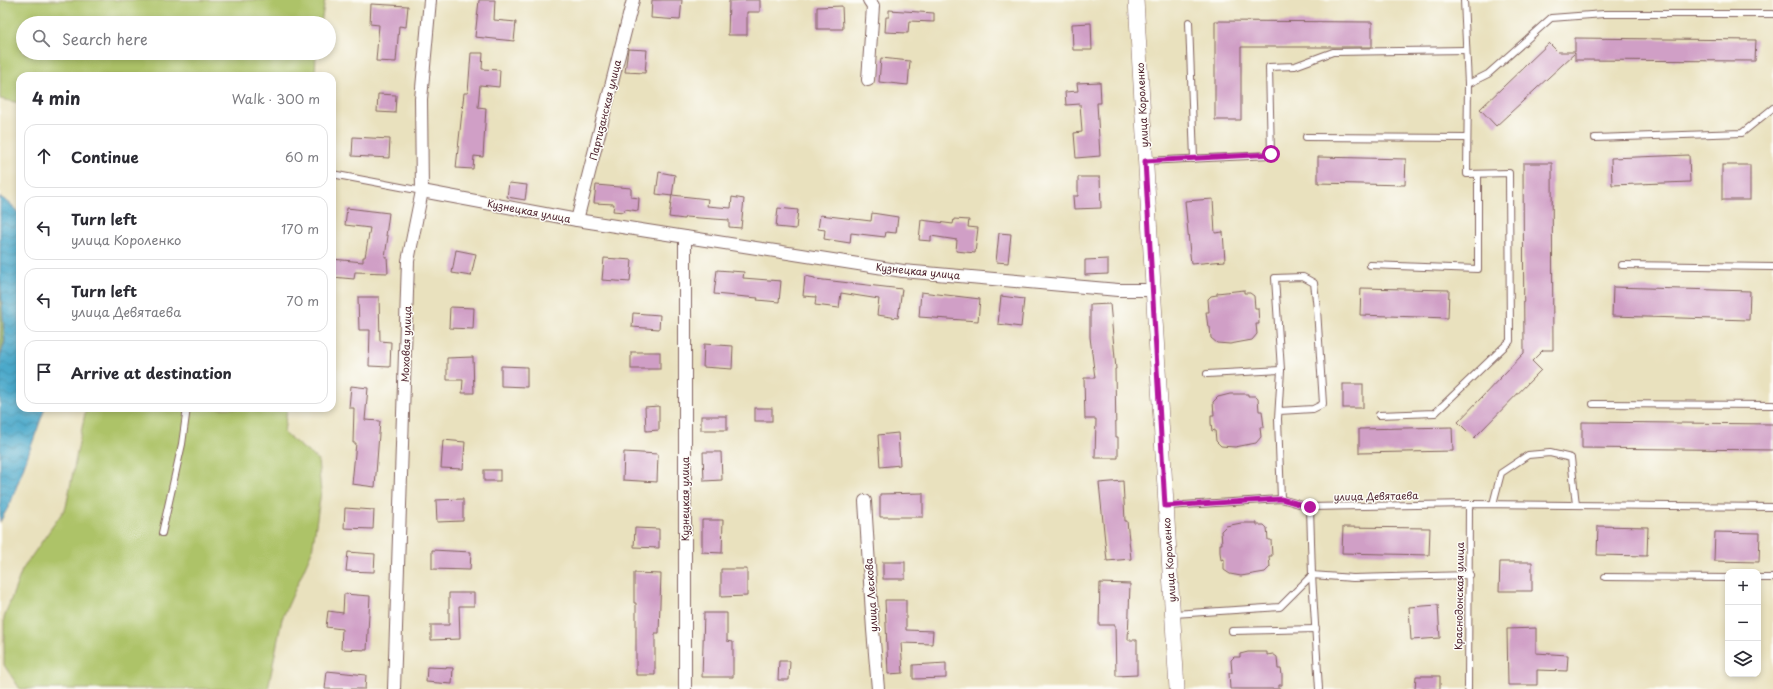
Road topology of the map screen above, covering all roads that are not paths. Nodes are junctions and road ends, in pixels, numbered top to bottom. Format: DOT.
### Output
graph roads {
  1 [pos="430,0"];
  2 [pos="633,0"];
  3 [pos="869,0"];
  4 [pos="1136,0"];
  5 [pos="1464,0"];
  6 [pos="1773,14"];
  7 [pos="1190,22"];
  8 [pos="1466,50"];
  9 [pos="868,80"];
  10 [pos="1468,84"];
  11 [pos="1773,108"];
  12 [pos="1306,137"];
  13 [pos="1466,138"];
  14 [pos="1596,138"];
  15 [pos="1194,159"];
  16 [pos="1145,161"];
  17 [pos="1478,174"];
  18 [pos="336,175"];
  19 [pos="422,191"];
  20 [pos="577,220"];
  21 [pos="685,237"];
  22 [pos="1370,265"];
  23 [pos="1622,265"];
  24 [pos="1773,267"];
  25 [pos="1152,290"];
  26 [pos="1281,370"];
  27 [pos="1207,374"];
  28 [pos="1593,404"];
  29 [pos="1773,405"];
  30 [pos="1279,411"];
  31 [pos="186,412"];
  32 [pos="1379,415"];
  33 [pos="1281,499"];
  34 [pos="865,501"];
  35 [pos="1469,504"];
  36 [pos="1493,504"];
  37 [pos="1576,505"];
  38 [pos="1165,506"];
  39 [pos="1310,507"];
  40 [pos="1773,507"];
  41 [pos="162,533"];
  42 [pos="1312,575"];
  43 [pos="1470,575"];
  44 [pos="1605,577"];
  45 [pos="1725,578"];
  46 [pos="1761,578"];
  47 [pos="1773,578"];
  48 [pos="1172,614"];
  49 [pos="1316,629"];
  50 [pos="1232,631"];
  51 [pos="394,689"];
  52 [pos="684,689"];
  53 [pos="878,689"];
  54 [pos="1177,689"];
  55 [pos="1319,689"];
  56 [pos="1468,689"];
  1 -- 19 [label="street, Моховая улица"];
  2 -- 20 [label="street, Партизанская улица"];
  3 -- 9 [label="street"];
  4 -- 16 [label="street, улица Короленко"];
  5 -- 8 [label="lane"];
  6 -- 10 [label="lane"];
  7 -- 15 [label="lane"];
  8 -- 10 [label="lane"];
  8 -- 15 [label="lane"];
  10 -- 13 [label="lane"];
  11 -- 14 [label="lane"];
  12 -- 13 [label="lane"];
  13 -- 17 [label="lane"];
  15 -- 16 [label="lane"];
  16 -- 25 [label="street, улица Короленко"];
  17 -- 22 [label="lane"];
  17 -- 32 [label="lane"];
  18 -- 19 [label="lane"];
  19 -- 20 [label="street, Кузнецкая улица"];
  19 -- 51 [label="street, Моховая улица"];
  20 -- 21 [label="street, Кузнецкая улица"];
  21 -- 25 [label="street, Кузнецкая улица"];
  21 -- 52 [label="street, Кузнецкая улица"];
  23 -- 24 [label="lane"];
  25 -- 38 [label="street, улица Короленко"];
  26 -- 27 [label="lane"];
  26 -- 30 [label="lane"];
  26 -- 30 [label="lane"];
  28 -- 29 [label="lane"];
  30 -- 33 [label="lane"];
  31 -- 41 [label="lane"];
  33 -- 38 [label="lane, улица Девятаева"];
  33 -- 39 [label="lane, улица Девятаева"];
  34 -- 53 [label="street, улица Лескова"];
  35 -- 36 [label="lane, улица Девятаева"];
  35 -- 39 [label="lane, улица Девятаева"];
  35 -- 43 [label="lane, Краснодонская улица"];
  36 -- 37 [label="lane, улица Девятаева"];
  36 -- 37 [label="lane"];
  37 -- 40 [label="lane, улица Девятаева"];
  38 -- 48 [label="street, улица Короленко"];
  39 -- 42 [label="lane"];
  42 -- 43 [label="lane"];
  42 -- 48 [label="lane"];
  42 -- 49 [label="lane"];
  43 -- 56 [label="lane, Краснодонская улица"];
  44 -- 45 [label="lane"];
  46 -- 47 [label="lane"];
  48 -- 54 [label="street, улица Короленко"];
  49 -- 50 [label="lane"];
  49 -- 55 [label="lane"];
}
